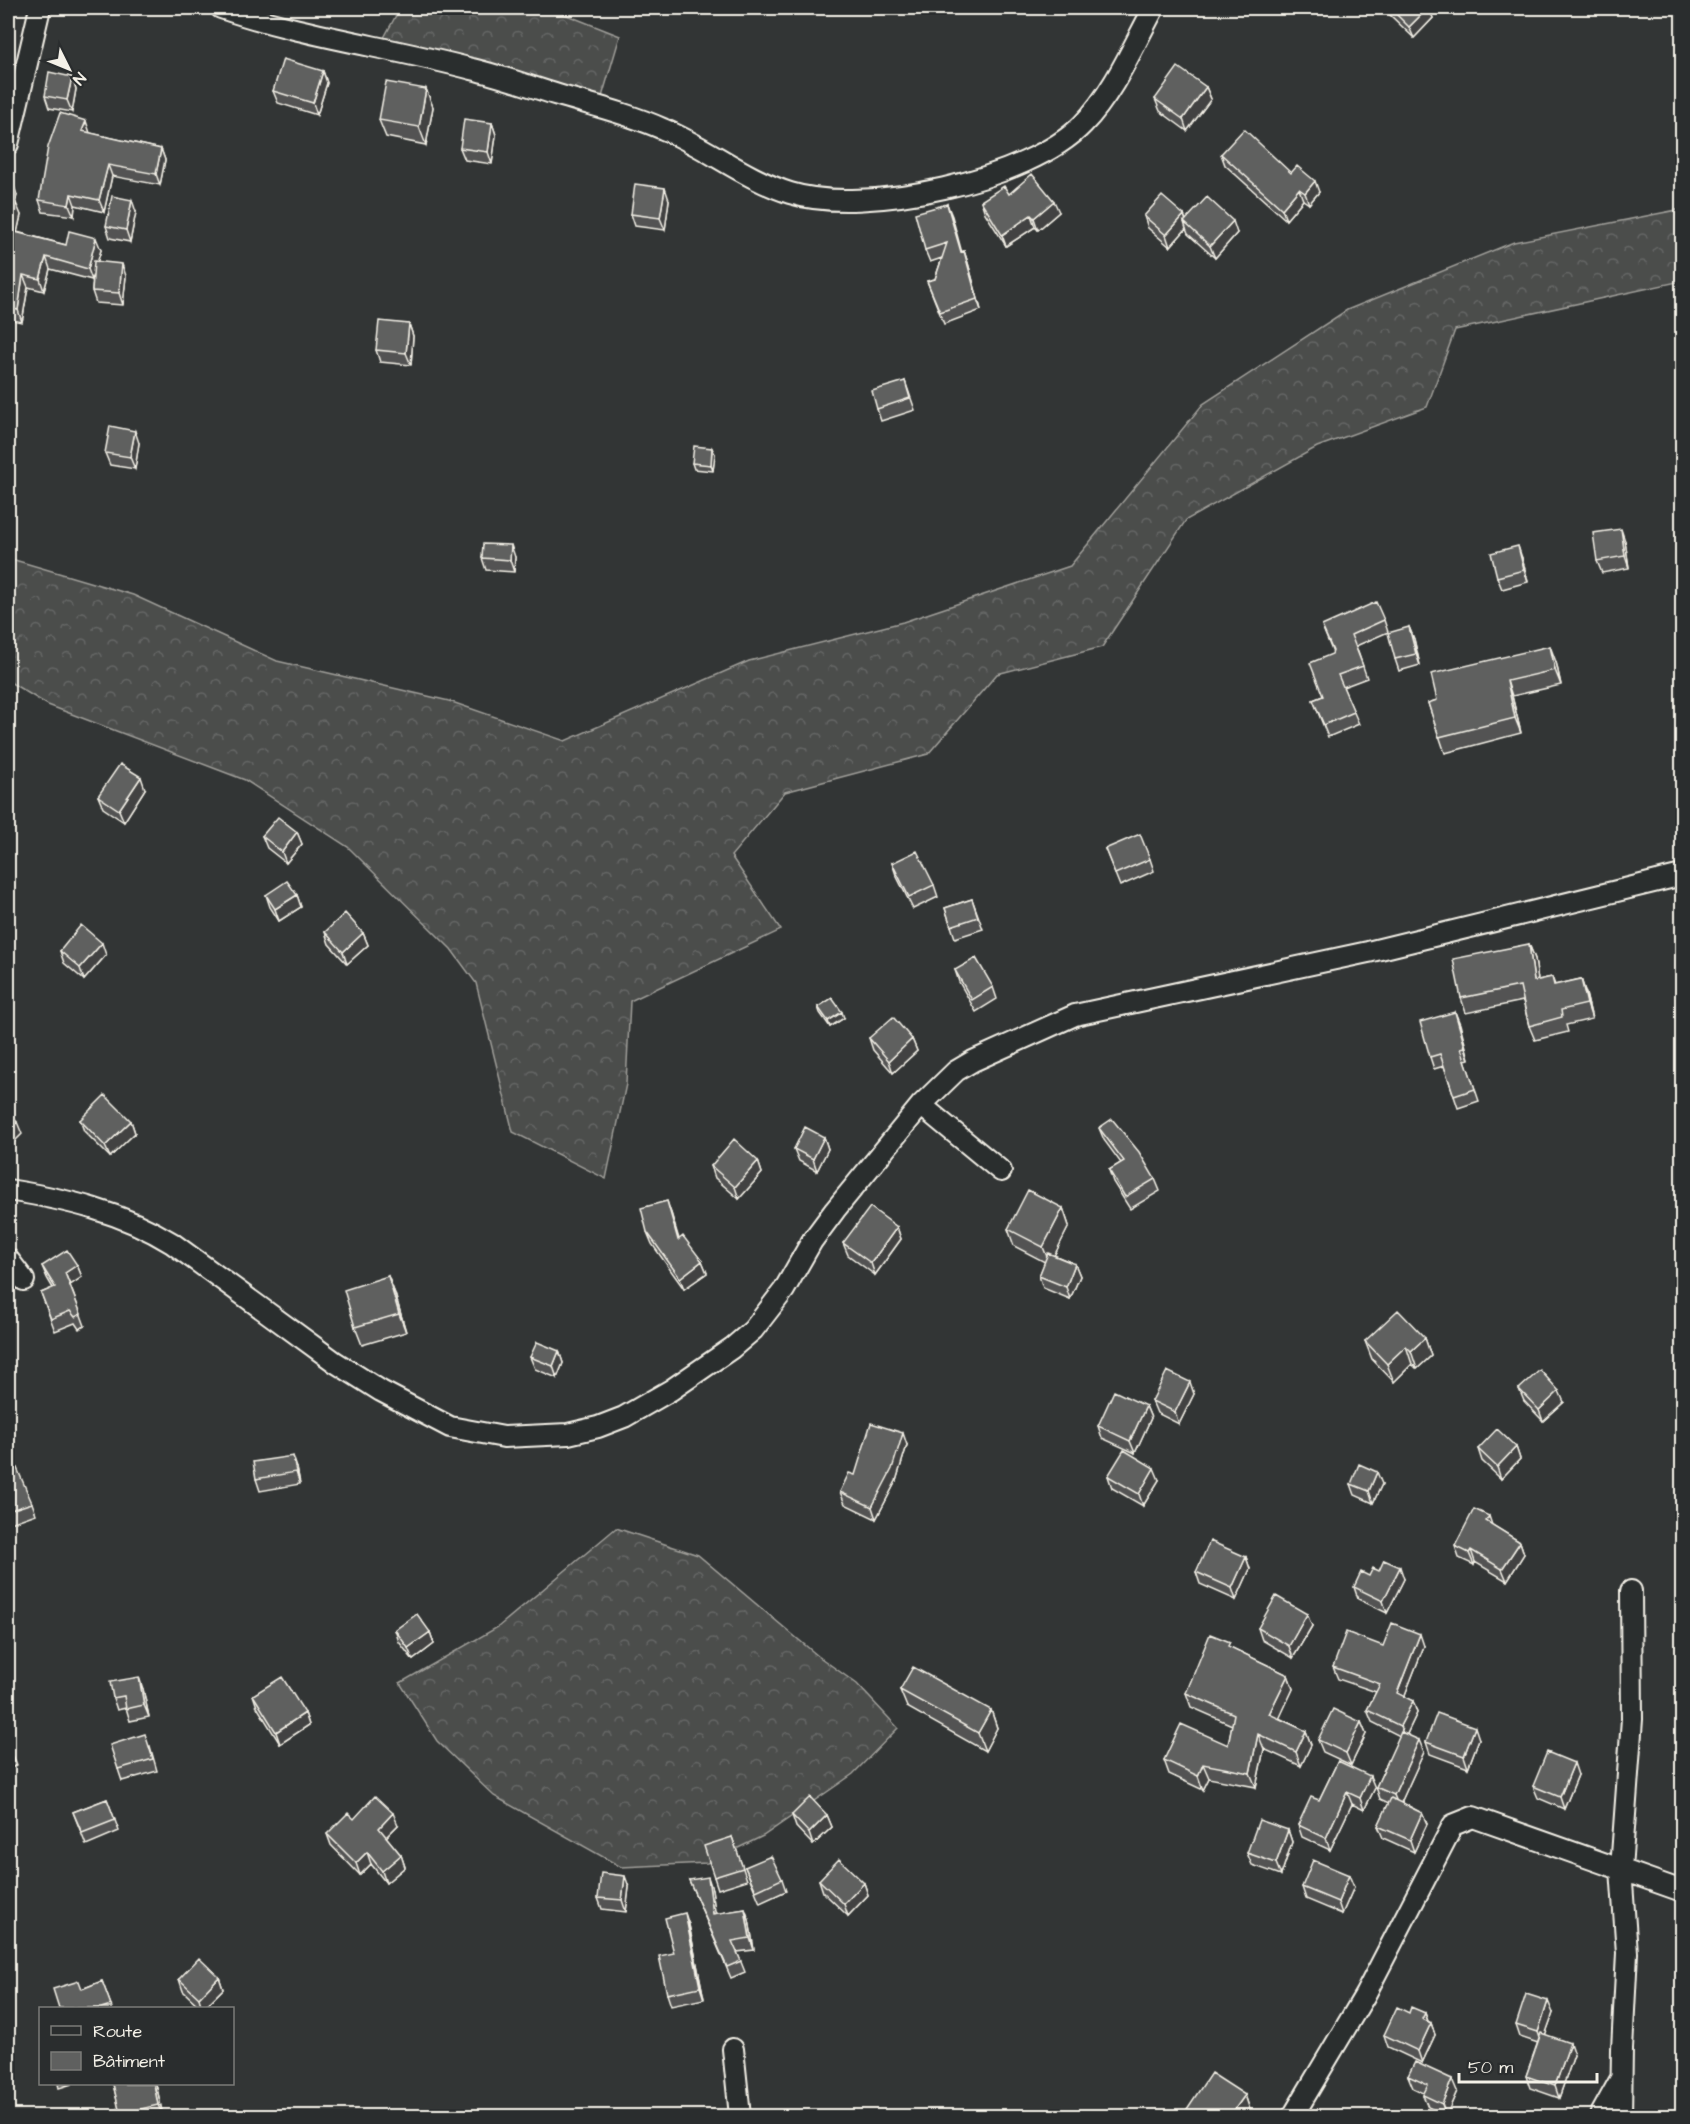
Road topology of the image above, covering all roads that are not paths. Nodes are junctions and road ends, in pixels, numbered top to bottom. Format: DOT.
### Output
graph roads {
  1 [pos="40,8"];
  2 [pos="221,8"];
  3 [pos="1154,8"];
  4 [pos="8,144"];
  5 [pos="1683,875"];
  6 [pos="921,1105"];
  7 [pos="1000,1171"];
  8 [pos="8,1190"];
  9 [pos="8,1259"];
  10 [pos="24,1280"];
  11 [pos="1631,1591"];
  12 [pos="1621,1869"];
  13 [pos="1683,1890"];
  14 [pos="733,2049"];
  15 [pos="1620,2080"];
  16 [pos="740,2116"];
  17 [pos="1293,2116"];
  18 [pos="1599,2116"];
  19 [pos="1622,2116"];
  1 -- 4 [label="street"];
  2 -- 3 [label="street"];
  5 -- 6 [label="street"];
  6 -- 7 [label="street"];
  6 -- 8 [label="street"];
  9 -- 10 [label="street"];
  11 -- 12 [label="street"];
  12 -- 13 [label="street"];
  12 -- 15 [label="street"];
  12 -- 17 [label="street"];
  14 -- 16 [label="street"];
  15 -- 18 [label="street"];
  15 -- 19 [label="street"];
}
